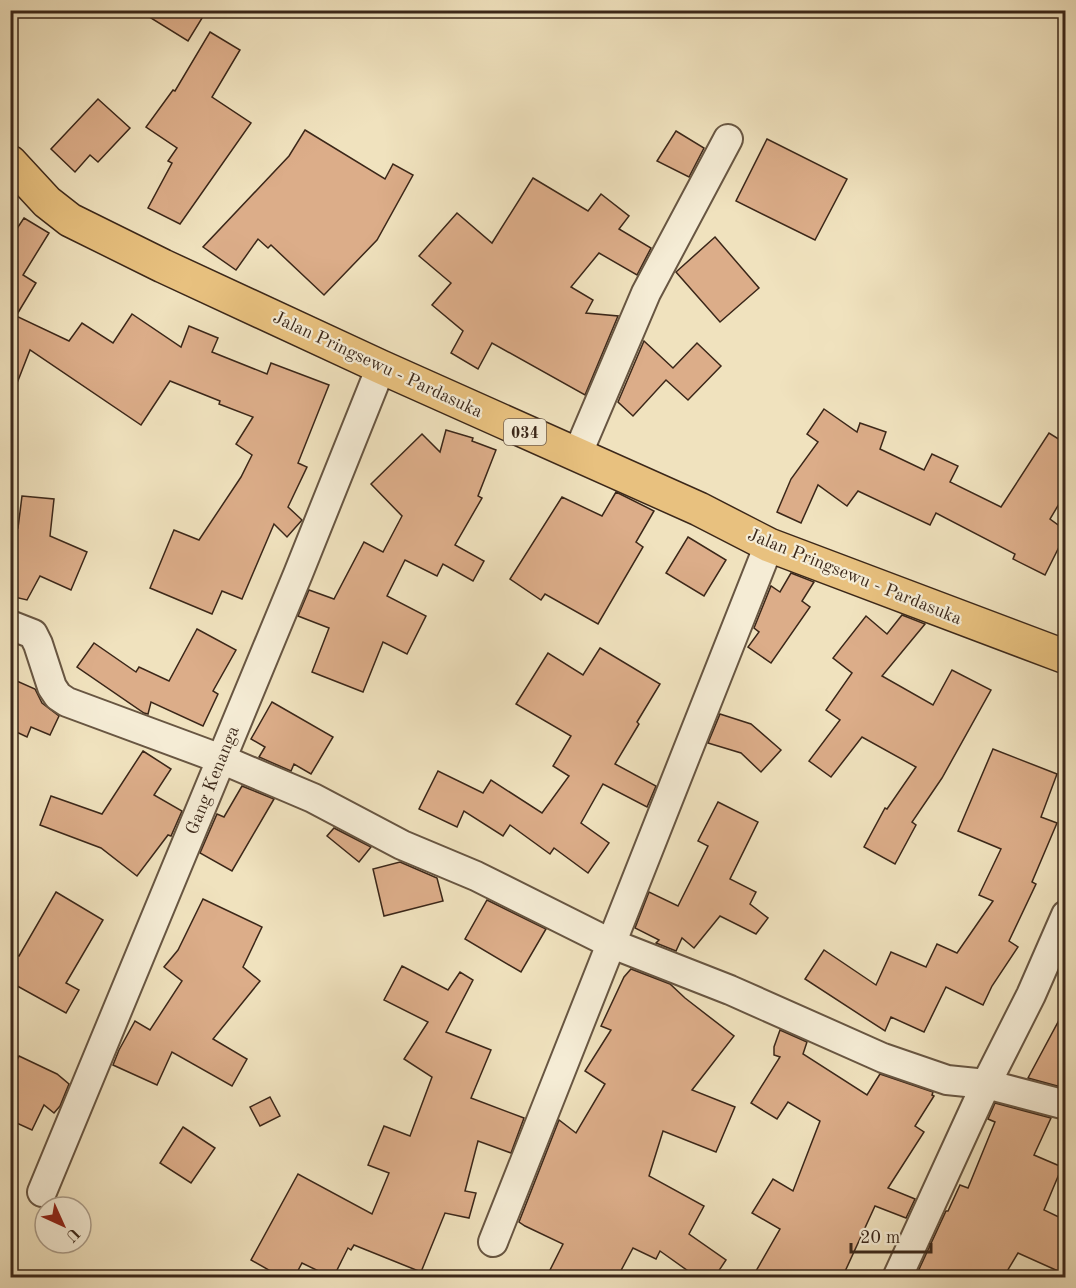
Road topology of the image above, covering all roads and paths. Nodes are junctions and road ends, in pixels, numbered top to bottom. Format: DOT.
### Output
graph roads {
  1 [pos="728,139"];
  2 [pos="10,162"];
  3 [pos="381,368"];
  4 [pos="577,455"];
  5 [pos="769,545"];
  6 [pos="10,625"];
  7 [pos="1065,657"];
  8 [pos="221,759"];
  9 [pos="1065,915"];
  10 [pos="610,943"];
  11 [pos="986,1084"];
  12 [pos="1065,1105"];
  13 [pos="42,1192"];
  14 [pos="493,1242"];
  15 [pos="897,1278"];
  1 -- 4 [label="street"];
  2 -- 3 [label="main road, Jalan Pringsewu - Pardasuka / 034"];
  3 -- 4 [label="main road, Jalan Pringsewu - Pardasuka / 034"];
  3 -- 8 [label="street, Gang Kenanga"];
  4 -- 5 [label="main road, Jalan Pringsewu - Pardasuka / 034"];
  5 -- 7 [label="main road, Jalan Pringsewu - Pardasuka / 034"];
  5 -- 10 [label="street"];
  6 -- 8 [label="street"];
  8 -- 10 [label="street"];
  8 -- 13 [label="street, Gang Kenanga"];
  9 -- 11 [label="street"];
  10 -- 11 [label="street"];
  10 -- 14 [label="street"];
  11 -- 12 [label="street"];
  11 -- 15 [label="street"];
}
